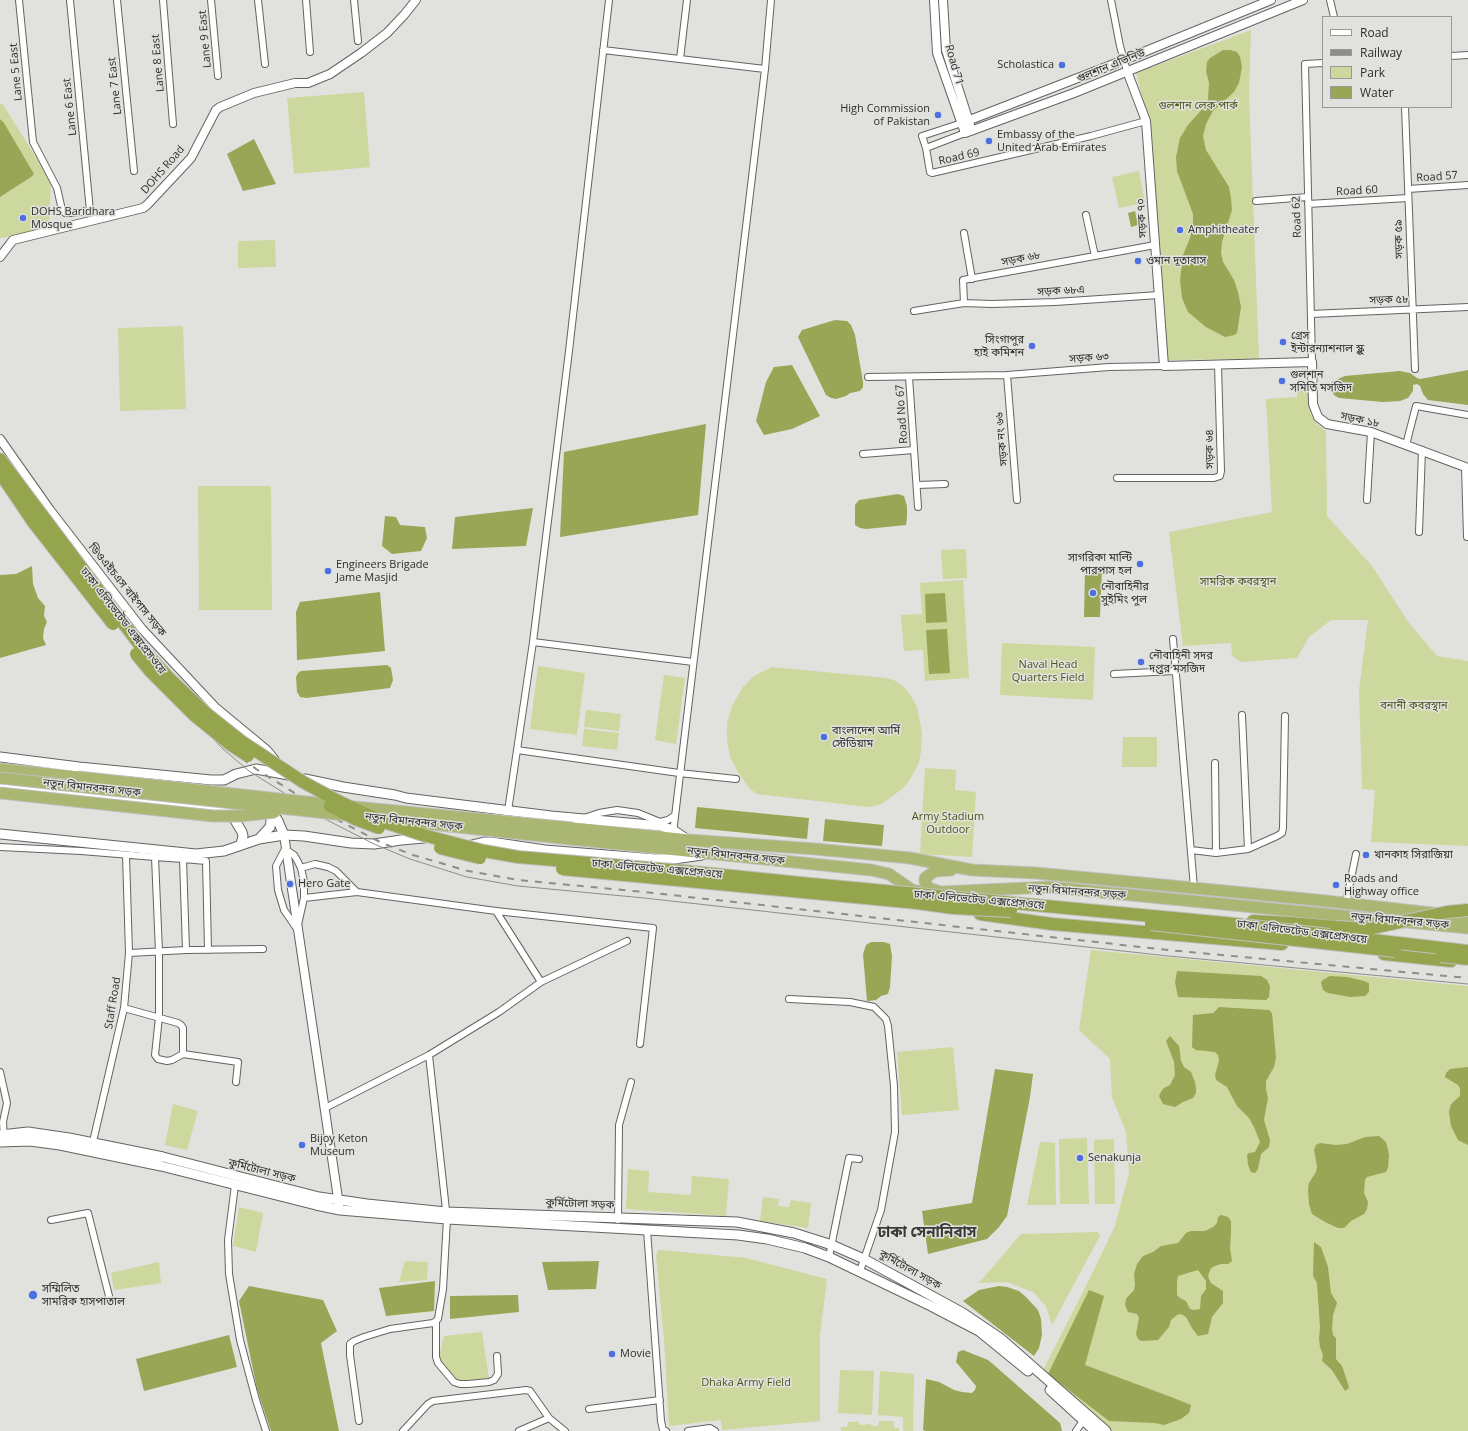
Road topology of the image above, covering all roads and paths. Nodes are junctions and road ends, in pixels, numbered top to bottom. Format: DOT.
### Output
graph roads {
  1 [pos="19,0"];
  2 [pos="70,0"];
  3 [pos="117,0"];
  4 [pos="163,0"];
  5 [pos="211,0"];
  6 [pos="258,0"];
  7 [pos="306,0"];
  8 [pos="354,0"];
  9 [pos="416,0"];
  10 [pos="609,0"];
  11 [pos="687,0"];
  12 [pos="770,0"];
  13 [pos="934,0"];
  14 [pos="943,0"];
  15 [pos="1111,0"];
  16 [pos="1271,0"];
  17 [pos="1303,0"];
  18 [pos="1330,0"];
  19 [pos="1334,16"];
  20 [pos="358,42"];
  21 [pos="603,50"];
  22 [pos="310,52"];
  23 [pos="1468,55"];
  24 [pos="1452,56"];
  25 [pos="680,59"];
  26 [pos="1124,60"];
  27 [pos="1322,63"];
  28 [pos="265,64"];
  29 [pos="765,69"];
  30 [pos="1127,71"];
  31 [pos="218,76"];
  32 [pos="1405,108"];
  33 [pos="1146,121"];
  34 [pos="965,122"];
  35 [pos="173,124"];
  36 [pos="969,132"];
  37 [pos="926,148"];
  38 [pos="134,171"];
  39 [pos="1468,185"];
  40 [pos="1408,189"];
  41 [pos="1408,198"];
  42 [pos="1256,201"];
  43 [pos="1308,201"];
  44 [pos="90,211"];
  45 [pos="1086,215"];
  46 [pos="964,234"];
  47 [pos="1155,245"];
  48 [pos="1095,256"];
  49 [pos="0,257"];
  50 [pos="972,279"];
  51 [pos="1159,295"];
  52 [pos="964,303"];
  53 [pos="1468,306"];
  54 [pos="1412,310"];
  55 [pos="914,311"];
  56 [pos="1311,314"];
  57 [pos="1218,365"];
  58 [pos="1164,366"];
  59 [pos="1312,366"];
  60 [pos="1415,369"];
  61 [pos="1007,375"];
  62 [pos="868,377"];
  63 [pos="909,377"];
  64 [pos="1468,415"];
  65 [pos="1371,432"];
  66 [pos="0,439"];
  67 [pos="1406,444"];
  68 [pos="914,450"];
  69 [pos="1422,450"];
  70 [pos="863,454"];
  71 [pos="0,459"];
  72 [pos="1466,467"];
  73 [pos="0,473"];
  74 [pos="1117,478"];
  75 [pos="945,484"];
  76 [pos="918,485"];
  77 [pos="1017,500"];
  78 [pos="1367,500"];
  79 [pos="918,507"];
  80 [pos="1419,532"];
  81 [pos="1467,537"];
  82 [pos="1173,639"];
  83 [pos="533,642"];
  84 [pos="693,662"];
  85 [pos="1175,671"];
  86 [pos="1114,674"];
  87 [pos="1242,716"];
  88 [pos="1285,716"];
  89 [pos="517,750"];
  90 [pos="0,758"];
  91 [pos="1215,763"];
  92 [pos="0,769"];
  93 [pos="679,773"];
  94 [pos="287,774"];
  95 [pos="168,776"];
  96 [pos="0,778"];
  97 [pos="192,778"];
  98 [pos="736,779"];
  99 [pos="224,780"];
  100 [pos="0,786"];
  101 [pos="224,790"];
  102 [pos="0,792"];
  103 [pos="406,798"];
  104 [pos="436,801"];
  105 [pos="168,803"];
  106 [pos="190,805"];
  107 [pos="488,808"];
  108 [pos="227,809"];
  109 [pos="270,809"];
  110 [pos="291,810"];
  111 [pos="508,810"];
  112 [pos="674,816"];
  113 [pos="580,819"];
  114 [pos="660,822"];
  115 [pos="571,833"];
  116 [pos="0,834"];
  117 [pos="673,834"];
  118 [pos="284,835"];
  119 [pos="427,838"];
  120 [pos="259,839"];
  121 [pos="401,840"];
  122 [pos="484,842"];
  123 [pos="241,844"];
  124 [pos="0,847"];
  125 [pos="285,849"];
  126 [pos="1248,849"];
  127 [pos="1191,850"];
  128 [pos="713,854"];
  129 [pos="1216,854"];
  130 [pos="1356,854"];
  131 [pos="126,855"];
  132 [pos="301,868"];
  133 [pos="972,870"];
  134 [pos="156,873"];
  135 [pos="184,882"];
  136 [pos="1194,888"];
  137 [pos="357,892"];
  138 [pos="940,892"];
  139 [pos="304,898"];
  140 [pos="1346,903"];
  141 [pos="953,908"];
  142 [pos="1468,910"];
  143 [pos="496,911"];
  144 [pos="1468,917"];
  145 [pos="1226,923"];
  146 [pos="1468,928"];
  147 [pos="297,929"];
  148 [pos="627,941"];
  149 [pos="186,950"];
  150 [pos="208,950"];
  151 [pos="263,950"];
  152 [pos="1468,951"];
  153 [pos="159,952"];
  154 [pos="129,953"];
  155 [pos="1468,959"];
  156 [pos="1468,963"];
  157 [pos="541,982"];
  158 [pos="789,999"];
  159 [pos="124,1008"];
  160 [pos="158,1017"];
  161 [pos="640,1044"];
  162 [pos="183,1054"];
  163 [pos="429,1055"];
  164 [pos="0,1072"];
  165 [pos="236,1082"];
  166 [pos="631,1082"];
  167 [pos="325,1108"];
  168 [pos="2,1120"];
  169 [pos="2,1138"];
  170 [pos="91,1147"];
  171 [pos="859,1159"];
  172 [pos="235,1185"];
  173 [pos="339,1205"];
  174 [pos="447,1215"];
  175 [pos="618,1218"];
  176 [pos="51,1220"];
  177 [pos="618,1228"];
  178 [pos="647,1230"];
  179 [pos="832,1245"];
  180 [pos="829,1257"];
  181 [pos="864,1259"];
  182 [pos="860,1271"];
  183 [pos="110,1300"];
  184 [pos="436,1321"];
  185 [pos="497,1356"];
  186 [pos="660,1400"];
  187 [pos="588,1409"];
  188 [pos="549,1418"];
  189 [pos="359,1421"];
  190 [pos="1083,1421"];
  191 [pos="266,1431"];
  192 [pos="403,1431"];
  193 [pos="519,1431"];
  194 [pos="565,1431"];
  195 [pos="666,1431"];
  196 [pos="688,1431"];
  197 [pos="716,1431"];
  198 [pos="1076,1431"];
  199 [pos="1095,1431"];
  200 [pos="1106,1431"];
  1 -- 44 [label="street, Lane 5 East"];
  2 -- 44 [label="street, Lane 6 East"];
  3 -- 38 [label="street, Lane 7 East"];
  4 -- 35 [label="street, Lane 8 East"];
  5 -- 31 [label="street, Lane 9 East"];
  6 -- 28 [label="street"];
  7 -- 22 [label="street"];
  8 -- 20 [label="street"];
  9 -- 49 [label="street, DOHS Road"];
  10 -- 21 [label="street"];
  11 -- 25 [label="street"];
  12 -- 29 [label="street"];
  13 -- 34 [label="street, Road 71"];
  14 -- 34 [label="street, Road 71"];
  15 -- 26 [label="street"];
  16 -- 26 [label="street, গুলশান এভিনিউ"];
  17 -- 30 [label="street, গুলশান এভিনিউ"];
  18 -- 19 [label="street"];
  21 -- 25 [label="street"];
  21 -- 83 [label="street"];
  23 -- 24 [label="street"];
  25 -- 29 [label="street"];
  26 -- 30 [label="street"];
  26 -- 34 [label="street, গুলশান এভিনিউ"];
  27 -- 43 [label="street, Road 62"];
  29 -- 84 [label="street"];
  30 -- 33 [label="street, সড়ক ৭০"];
  30 -- 36 [label="street, গুলশান এভিনিউ"];
  32 -- 40 [label="street, সড়ক ৫৯"];
  33 -- 37 [label="street, Road 69"];
  33 -- 47 [label="street, সড়ক ৭০"];
  34 -- 36 [label="street, Road 71"];
  34 -- 37 [label="street, Road 69"];
  36 -- 37 [label="street, গুলশান এভিনিউ"];
  39 -- 40 [label="street, Road 57"];
  40 -- 41 [label="street, সড়ক ৫৯"];
  41 -- 43 [label="street, Road 60"];
  41 -- 54 [label="street, সড়ক ৫৯"];
  42 -- 43 [label="street, Road 60"];
  43 -- 56 [label="street, Road 62"];
  45 -- 48 [label="street"];
  46 -- 50 [label="street"];
  47 -- 48 [label="street, সড়ক ৬৮"];
  47 -- 51 [label="street, সড়ক ৭০"];
  48 -- 50 [label="street, সড়ক ৬৮"];
  50 -- 52 [label="street"];
  51 -- 52 [label="street, সড়ক ৬৮এ"];
  51 -- 58 [label="street, সড়ক ৭০"];
  52 -- 55 [label="street"];
  53 -- 54 [label="street, সড়ক ৫৮"];
  54 -- 56 [label="street, সড়ক ৫৮"];
  54 -- 60 [label="street, সড়ক ৫৯"];
  56 -- 59 [label="street, Road 62"];
  57 -- 58 [label="street, সড়ক ৬৩"];
  57 -- 59 [label="street, সড়ক ৬৩"];
  57 -- 74 [label="street, সড়ক ৬৪"];
  58 -- 61 [label="street, সড়ক ৬৩"];
  59 -- 65 [label="street, সড়ক ১৮"];
  61 -- 63 [label="street, সড়ক ৬৩"];
  61 -- 77 [label="street, সড়ক নং ৬৬"];
  62 -- 63 [label="street, সড়ক ৬৩"];
  63 -- 68 [label="street, Road No 67"];
  64 -- 67 [label="street"];
  65 -- 67 [label="street, সড়ক ১৮"];
  65 -- 78 [label="street"];
  66 -- 94 [label="street, ডিওএইচএস বাইপাস সড়ক"];
  67 -- 69 [label="street, সড়ক ১৮"];
  68 -- 70 [label="street, Road No 67"];
  68 -- 76 [label="street, Road No 67"];
  69 -- 72 [label="street, সড়ক ১৮"];
  69 -- 80 [label="street"];
  71 -- 145 [label="highway, ঢাকা এলিভেটেড এক্সপ্রেসওয়ে, bridge"];
  72 -- 81 [label="street"];
  73 -- 141 [label="highway, ঢাকা এলিভেটেড এক্সপ্রেসওয়ে, bridge"];
  75 -- 76 [label="street"];
  76 -- 79 [label="street, Road No 67"];
  82 -- 85 [label="street"];
  83 -- 84 [label="street"];
  83 -- 89 [label="street"];
  84 -- 93 [label="street"];
  85 -- 86 [label="street"];
  85 -- 127 [label="street"];
  87 -- 126 [label="street"];
  88 -- 126 [label="street"];
  89 -- 93 [label="street"];
  89 -- 111 [label="street"];
  90 -- 95 [label="main road"];
  91 -- 129 [label="street"];
  92 -- 115 [label="highway, নতুন বিমানবন্দর সড়ক, bridge"];
  93 -- 98 [label="street"];
  93 -- 112 [label="street"];
  94 -- 99 [label="main road"];
  94 -- 103 [label="main road"];
  95 -- 97 [label="main road"];
  95 -- 105 [label="main road"];
  96 -- 110 [label="highway, নতুন বিমানবন্দর সড়ক, bridge"];
  97 -- 99 [label="main road"];
  97 -- 106 [label="main road"];
  99 -- 101 [label="main road"];
  100 -- 105 [label="main road"];
  101 -- 108 [label="main road"];
  101 -- 109 [label="main road"];
  102 -- 110 [label="highway, bridge"];
  103 -- 104 [label="main road"];
  103 -- 121 [label="main road"];
  104 -- 107 [label="main road"];
  104 -- 119 [label="main road"];
  105 -- 106 [label="main road"];
  106 -- 108 [label="main road"];
  107 -- 111 [label="main road"];
  107 -- 122 [label="main road"];
  108 -- 123 [label="main road"];
  109 -- 118 [label="main road"];
  109 -- 120 [label="main road"];
  110 -- 115 [label="highway, নতুন বিমানবন্দর সড়ক, bridge"];
  111 -- 113 [label="main road"];
  112 -- 114 [label="street"];
  112 -- 117 [label="street"];
  113 -- 114 [label="street"];
  113 -- 117 [label="main road"];
  114 -- 117 [label="street"];
  115 -- 117 [label="highway, নতুন বিমানবন্দর সড়ক"];
  115 -- 128 [label="highway, নতুন বিমানবন্দর সড়ক"];
  116 -- 123 [label="main road"];
  117 -- 133 [label="highway, নতুন বিমানবন্দর সড়ক"];
  118 -- 120 [label="main road"];
  118 -- 121 [label="main road"];
  118 -- 125 [label="street"];
  119 -- 121 [label="main road"];
  119 -- 122 [label="main road"];
  120 -- 123 [label="main road"];
  122 -- 128 [label="main road"];
  124 -- 131 [label="street"];
  125 -- 132 [label="street"];
  125 -- 147 [label="street"];
  125 -- 147 [label="street"];
  126 -- 129 [label="street"];
  127 -- 129 [label="street"];
  127 -- 136 [label="street"];
  128 -- 138 [label="highway, নতুন বিমানবন্দর সড়ক"];
  130 -- 140 [label="street"];
  131 -- 134 [label="street"];
  131 -- 154 [label="street, Staff Road"];
  132 -- 137 [label="street"];
  132 -- 139 [label="street"];
  133 -- 136 [label="highway, নতুন বিমানবন্দর সড়ক"];
  133 -- 138 [label="highway"];
  134 -- 135 [label="street"];
  134 -- 153 [label="street"];
  135 -- 149 [label="street"];
  135 -- 150 [label="street"];
  136 -- 140 [label="highway, নতুন বিমানবন্দর সড়ক"];
  137 -- 139 [label="street"];
  137 -- 143 [label="street"];
  138 -- 146 [label="highway, নতুন বিমানবন্দর সড়ক"];
  139 -- 147 [label="street"];
  140 -- 144 [label="highway, নতুন বিমানবন্দর সড়ক"];
  141 -- 155 [label="highway, ঢাকা এলিভেটেড এক্সপ্রেসওয়ে, bridge"];
  141 -- 156 [label="highway, bridge"];
  142 -- 145 [label="highway, bridge"];
  143 -- 157 [label="street"];
  143 -- 161 [label="street"];
  145 -- 152 [label="highway, ঢাকা এলিভেটেড এক্সপ্রেসওয়ে, bridge"];
  147 -- 167 [label="street"];
  148 -- 157 [label="street"];
  149 -- 150 [label="street"];
  149 -- 153 [label="street"];
  150 -- 151 [label="street"];
  153 -- 154 [label="street"];
  153 -- 160 [label="street"];
  154 -- 159 [label="street, Staff Road"];
  157 -- 163 [label="street"];
  158 -- 181 [label="street"];
  159 -- 160 [label="street"];
  159 -- 170 [label="street, Staff Road"];
  160 -- 162 [label="street"];
  160 -- 162 [label="street"];
  162 -- 165 [label="street"];
  163 -- 167 [label="street"];
  163 -- 174 [label="street"];
  164 -- 168 [label="street"];
  166 -- 175 [label="street"];
  167 -- 173 [label="street"];
  168 -- 169 [label="street"];
  169 -- 170 [label="main road, কুর্মিটোলা সড়ক"];
  170 -- 172 [label="main road, কুর্মিটোলা সড়ক"];
  170 -- 173 [label="main road, কুর্মিটোলা সড়ক"];
  171 -- 179 [label="street"];
  172 -- 173 [label="main road, কুর্মিটোলা সড়ক"];
  172 -- 191 [label="street"];
  173 -- 174 [label="main road, কুর্মিটোলা সড়ক"];
  174 -- 175 [label="main road, কুর্মিটোলা সড়ক"];
  174 -- 177 [label="main road, কুর্মিটোলা সড়ক"];
  174 -- 184 [label="street"];
  175 -- 177 [label="street"];
  175 -- 179 [label="main road, কুর্মিটোলা সড়ক"];
  176 -- 183 [label="street"];
  177 -- 178 [label="main road, কুর্মিটোলা সড়ক"];
  178 -- 180 [label="main road, কুর্মিটোলা সড়ক"];
  178 -- 186 [label="street"];
  179 -- 180 [label="street"];
  179 -- 181 [label="main road, কুর্মিটোলা সড়ক"];
  180 -- 182 [label="main road, কুর্মিটোলা সড়ক"];
  181 -- 182 [label="street"];
  181 -- 200 [label="main road, কুর্মিটোলা সড়ক"];
  182 -- 190 [label="main road, কুর্মিটোলা সড়ক"];
  184 -- 185 [label="street"];
  184 -- 189 [label="street"];
  186 -- 187 [label="street"];
  186 -- 195 [label="street"];
  188 -- 192 [label="street"];
  188 -- 193 [label="street"];
  188 -- 194 [label="street"];
  190 -- 198 [label="street"];
  190 -- 199 [label="main road, কুর্মিটোলা সড়ক"];
  196 -- 197 [label="street"];
}
